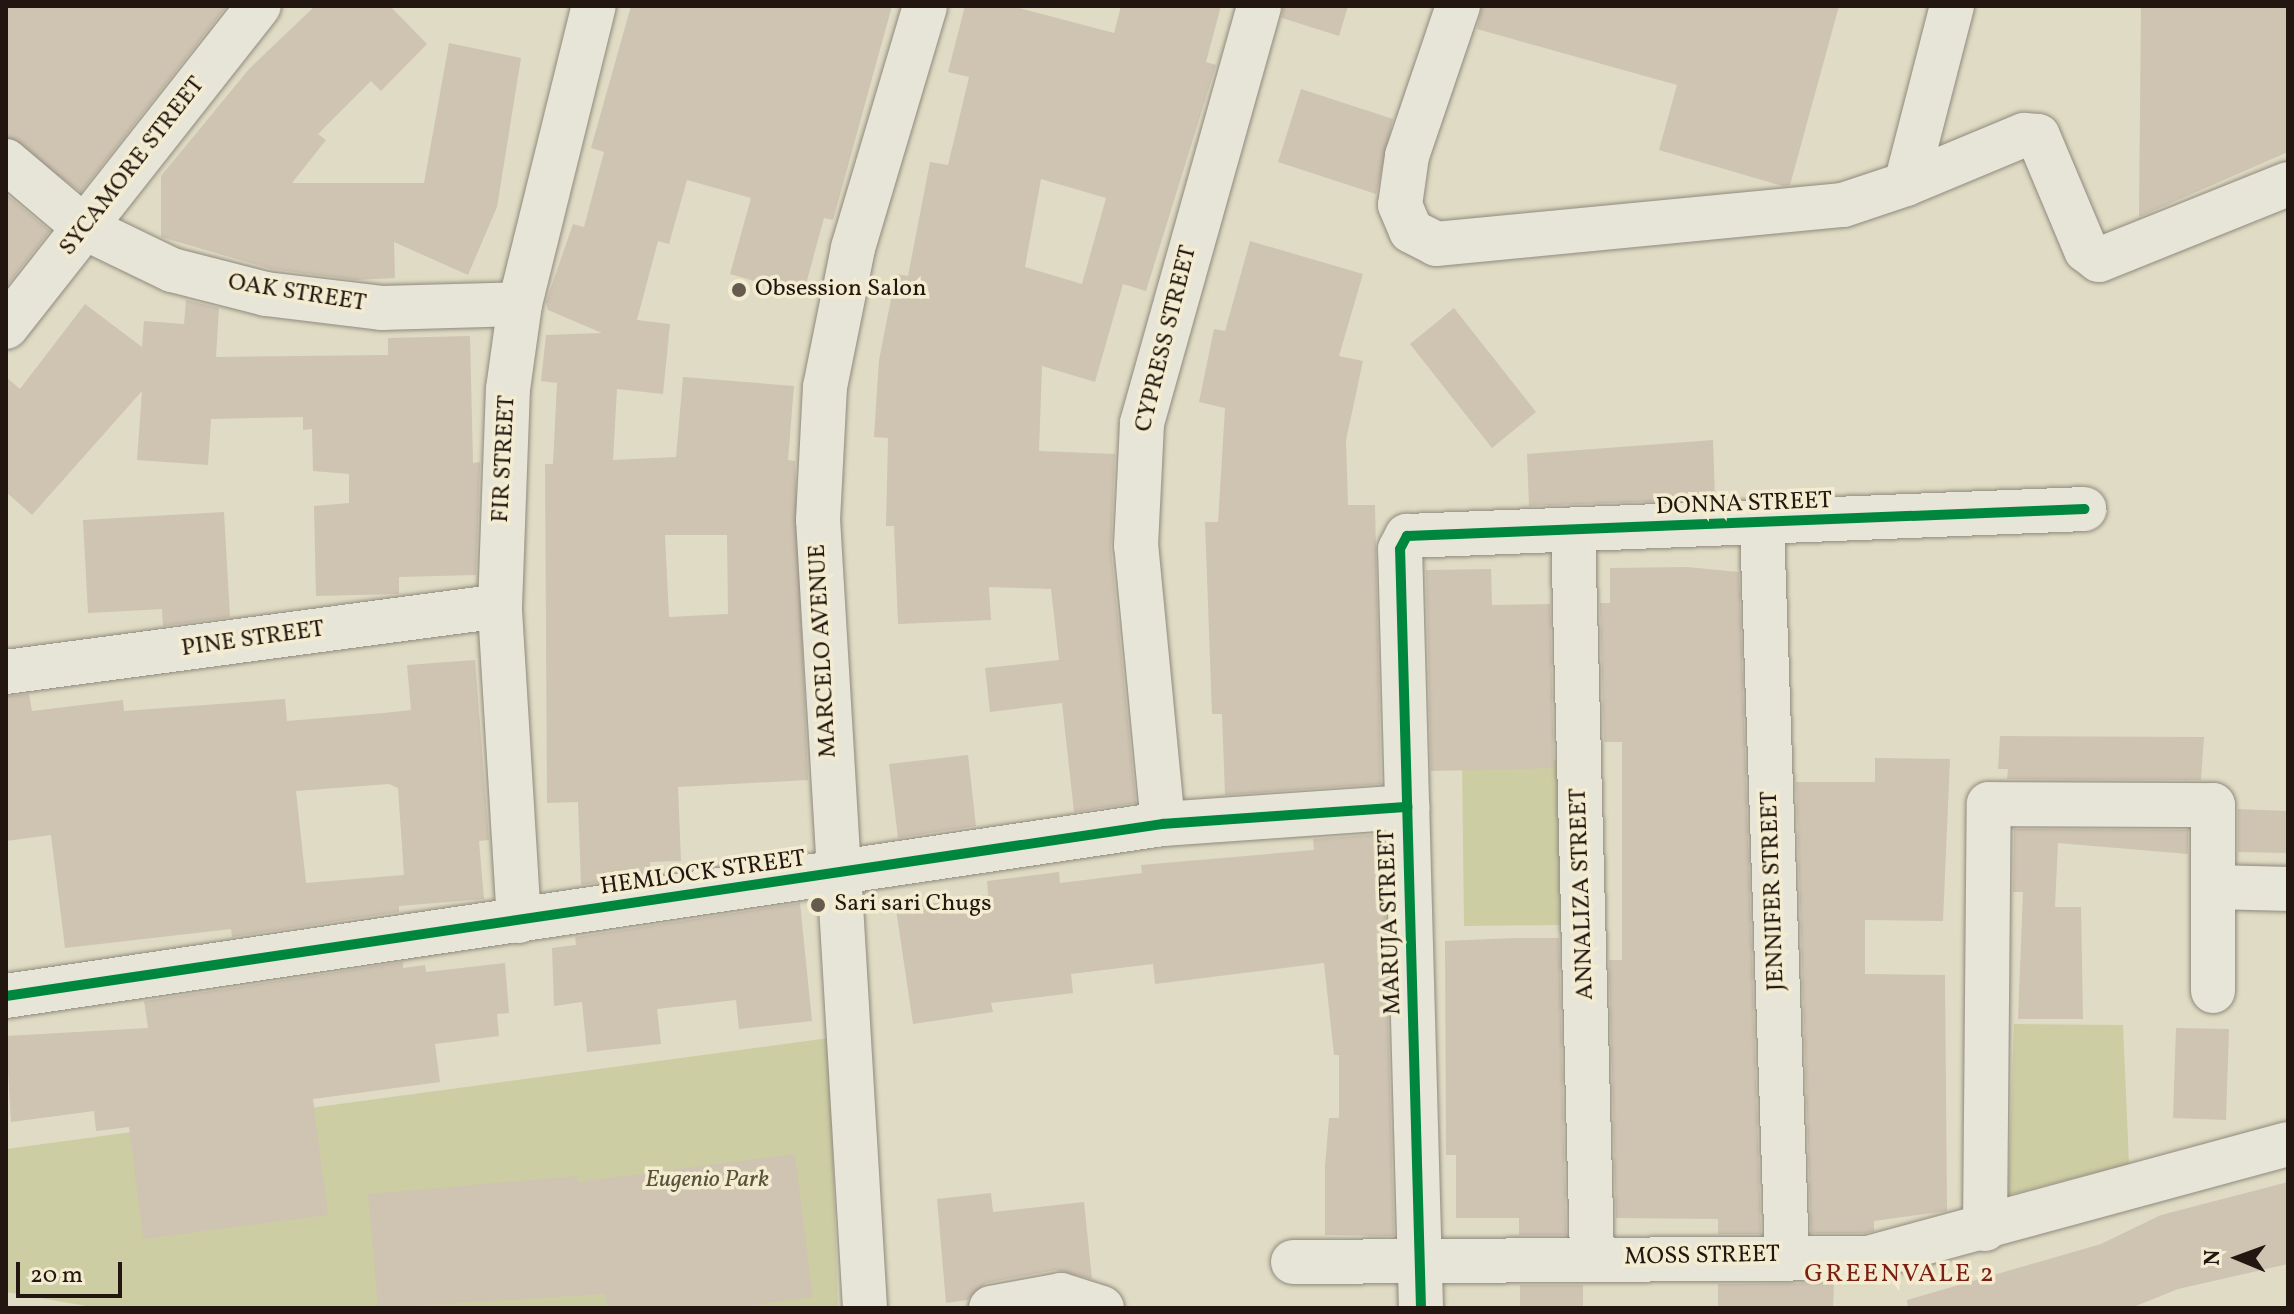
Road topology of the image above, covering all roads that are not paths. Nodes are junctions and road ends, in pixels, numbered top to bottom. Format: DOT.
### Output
graph roads {
  1 [pos="259,6"];
  2 [pos="594,6"];
  3 [pos="925,6"];
  4 [pos="1259,6"];
  5 [pos="1458,6"];
  6 [pos="1952,6"];
  7 [pos="6,161"];
  8 [pos="1906,184"];
  9 [pos="2288,184"];
  10 [pos="85,228"];
  11 [pos="520,304"];
  12 [pos="6,327"];
  13 [pos="2084,509"];
  14 [pos="1762,526"];
  15 [pos="1573,530"];
  16 [pos="1407,536"];
  17 [pos="500,606"];
  18 [pos="6,672"];
  19 [pos="1407,807"];
  20 [pos="1163,824"];
  21 [pos="838,874"];
  22 [pos="2217,887"];
  23 [pos="2288,889"];
  24 [pos="519,921"];
  25 [pos="2213,991"];
  26 [pos="6,996"];
  27 [pos="2288,1144"];
  28 [pos="1985,1229"];
  29 [pos="1787,1256"];
  30 [pos="1592,1258"];
  31 [pos="1293,1262"];
  32 [pos="1422,1265"];
  33 [pos="865,1308"];
  34 [pos="991,1308"];
  35 [pos="1102,1308"];
  36 [pos="1421,1308"];
  1 -- 10 [label="street, SYCAMORE STREET"];
  2 -- 11 [label="street, FIR STREET"];
  3 -- 21 [label="street, MARCELO AVENUE"];
  4 -- 20 [label="street, CYPRESS STREET"];
  5 -- 8 [label="street"];
  6 -- 8 [label="street"];
  7 -- 10 [label="street, OAK STREET"];
  8 -- 9 [label="street"];
  10 -- 11 [label="street, OAK STREET"];
  10 -- 12 [label="street, SYCAMORE STREET"];
  11 -- 17 [label="street, FIR STREET"];
  13 -- 14 [label="street, DONNA STREET"];
  14 -- 15 [label="street, DONNA STREET"];
  14 -- 29 [label="street, JENNIFER STREET"];
  15 -- 16 [label="street, DONNA STREET"];
  15 -- 30 [label="street, ANNALIZA STREET"];
  16 -- 19 [label="street, MARUJA STREET"];
  17 -- 18 [label="street, PINE STREET"];
  17 -- 24 [label="street, FIR STREET"];
  19 -- 20 [label="street, HEMLOCK STREET"];
  19 -- 32 [label="street, MARUJA STREET"];
  20 -- 21 [label="street, HEMLOCK STREET"];
  21 -- 24 [label="street, HEMLOCK STREET"];
  21 -- 33 [label="street, MARCELO AVENUE"];
  22 -- 23 [label="street"];
  22 -- 25 [label="street"];
  22 -- 28 [label="street"];
  24 -- 26 [label="street, HEMLOCK STREET"];
  27 -- 28 [label="street, MOSS STREET"];
  28 -- 29 [label="street, MOSS STREET"];
  29 -- 30 [label="street, MOSS STREET"];
  30 -- 32 [label="street, MOSS STREET"];
  31 -- 32 [label="street, MOSS STREET"];
  32 -- 36 [label="street, MARUJA STREET"];
  34 -- 35 [label="street"];
}
